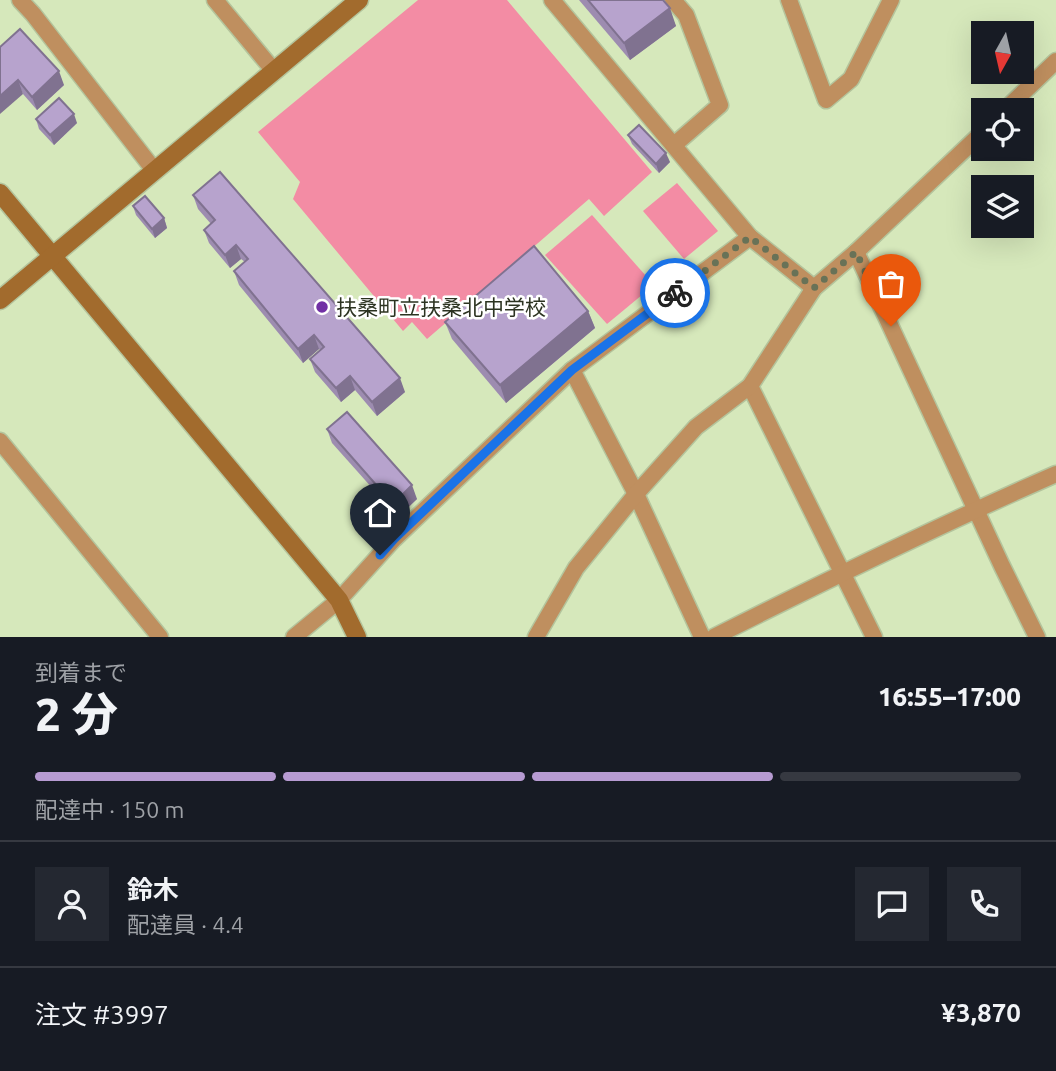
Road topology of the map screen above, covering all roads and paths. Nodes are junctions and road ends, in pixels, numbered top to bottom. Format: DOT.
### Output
graph roads {
  1 [pos="20,0"];
  2 [pos="215,0"];
  3 [pos="359,0"];
  4 [pos="552,0"];
  5 [pos="673,0"];
  6 [pos="789,0"];
  7 [pos="891,0"];
  8 [pos="1056,61"];
  9 [pos="274,71"];
  10 [pos="1017,98"];
  11 [pos="971,143"];
  12 [pos="674,145"];
  13 [pos="155,170"];
  14 [pos="0,193"];
  15 [pos="750,237"];
  16 [pos="856,252"];
  17 [pos="53,256"];
  18 [pos="814,288"];
  19 [pos="0,300"];
  20 [pos="572,370"];
  21 [pos="750,386"];
  22 [pos="0,442"];
  23 [pos="1056,474"];
  24 [pos="636,494"];
  25 [pos="976,509"];
  26 [pos="843,572"];
  27 [pos="339,600"];
  28 [pos="160,637"];
  29 [pos="294,637"];
  30 [pos="357,637"];
  31 [pos="536,637"];
  32 [pos="702,637"];
  33 [pos="714,637"];
  34 [pos="874,637"];
  35 [pos="1037,637"];
  1 -- 13 [label="street"];
  2 -- 9 [label="street"];
  3 -- 9 [label="street"];
  4 -- 12 [label="street"];
  5 -- 12 [label="street"];
  6 -- 7 [label="street"];
  8 -- 10 [label="street"];
  9 -- 13 [label="street"];
  11 -- 16 [label="street"];
  12 -- 15 [label="street"];
  13 -- 17 [label="street"];
  14 -- 17 [label="street"];
  15 -- 18 [label="street"];
  15 -- 20 [label="street"];
  16 -- 18 [label="street"];
  16 -- 25 [label="street"];
  17 -- 19 [label="street"];
  17 -- 27 [label="street"];
  18 -- 21 [label="street"];
  20 -- 24 [label="street"];
  20 -- 27 [label="street"];
  21 -- 24 [label="street"];
  21 -- 26 [label="street"];
  22 -- 28 [label="street"];
  23 -- 25 [label="street"];
  24 -- 31 [label="street"];
  24 -- 32 [label="street"];
  25 -- 26 [label="street"];
  25 -- 35 [label="street"];
  26 -- 33 [label="street"];
  26 -- 34 [label="street"];
  27 -- 29 [label="street"];
  27 -- 30 [label="street"];
}
